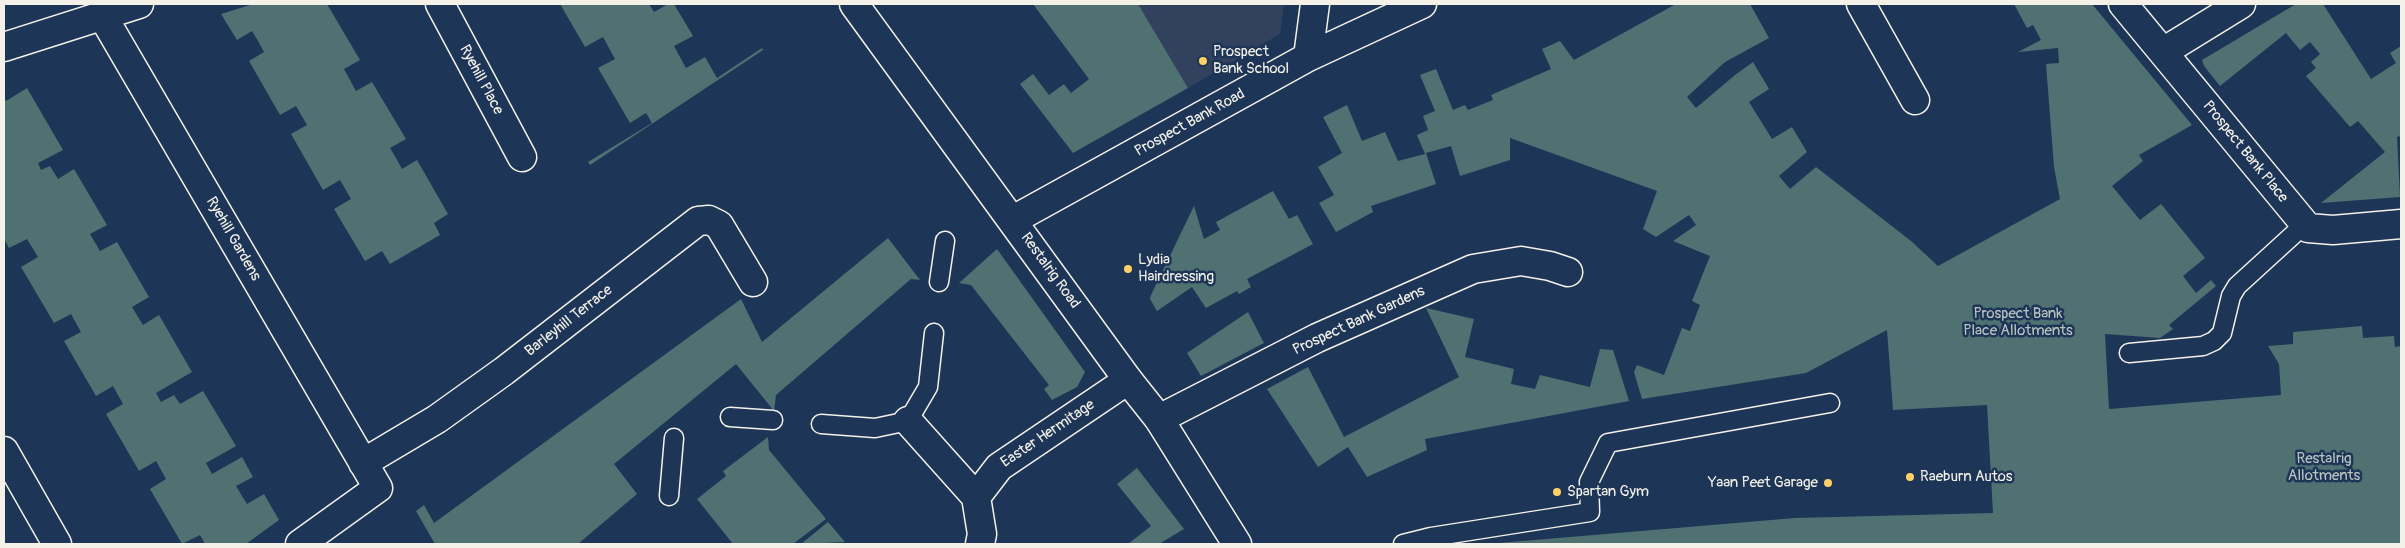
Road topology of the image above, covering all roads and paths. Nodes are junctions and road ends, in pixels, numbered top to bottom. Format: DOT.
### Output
graph roads {
  1 [pos="139,4"];
  2 [pos="440,4"];
  3 [pos="854,4"];
  4 [pos="1315,4"];
  5 [pos="1422,4"];
  6 [pos="1861,4"];
  7 [pos="2123,4"];
  8 [pos="2241,4"];
  9 [pos="102,15"];
  10 [pos="4,46"];
  11 [pos="2163,52"];
  12 [pos="1308,57"];
  13 [pos="1915,100"];
  14 [pos="522,157"];
  15 [pos="1014,220"];
  16 [pos="2305,224"];
  17 [pos="2401,224"];
  18 [pos="945,241"];
  19 [pos="1568,272"];
  20 [pos="753,282"];
  21 [pos="939,282"];
  22 [pos="934,333"];
  23 [pos="2129,353"];
  24 [pos="1128,380"];
  25 [pos="1830,403"];
  26 [pos="730,417"];
  27 [pos="1159,418"];
  28 [pos="773,420"];
  29 [pos="908,421"];
  30 [pos="821,424"];
  31 [pos="674,438"];
  32 [pos="4,451"];
  33 [pos="363,463"];
  34 [pos="669,496"];
  35 [pos="976,497"];
  36 [pos="985,541"];
  37 [pos="57,544"];
  38 [pos="300,544"];
  39 [pos="1237,544"];
  40 [pos="1403,544"];
  1 -- 9 [label="street"];
  2 -- 14 [label="street, Ryehill Place"];
  3 -- 15 [label="street, Restalrig Road"];
  4 -- 12 [label="street"];
  5 -- 12 [label="street, Prospect Bank Road"];
  6 -- 13 [label="street"];
  7 -- 11 [label="street, Prospect Bank Place"];
  8 -- 11 [label="street"];
  9 -- 10 [label="street"];
  9 -- 33 [label="street, Ryehill Gardens"];
  11 -- 16 [label="street, Prospect Bank Place"];
  12 -- 15 [label="street, Prospect Bank Road"];
  15 -- 24 [label="street, Restalrig Road"];
  16 -- 17 [label="street"];
  16 -- 23 [label="lane"];
  18 -- 21 [label="lane"];
  19 -- 27 [label="street, Prospect Bank Gardens"];
  20 -- 33 [label="street, Barleyhill Terrace"];
  22 -- 29 [label="lane"];
  24 -- 27 [label="street, Restalrig Road"];
  24 -- 35 [label="street, Easter Hermitage"];
  25 -- 40 [label="lane"];
  26 -- 28 [label="lane"];
  27 -- 39 [label="street, Restalrig Road"];
  29 -- 30 [label="lane"];
  29 -- 35 [label="street"];
  31 -- 34 [label="lane"];
  32 -- 37 [label="street"];
  33 -- 38 [label="street, Ryehill Gardens"];
  35 -- 36 [label="street"];
}
